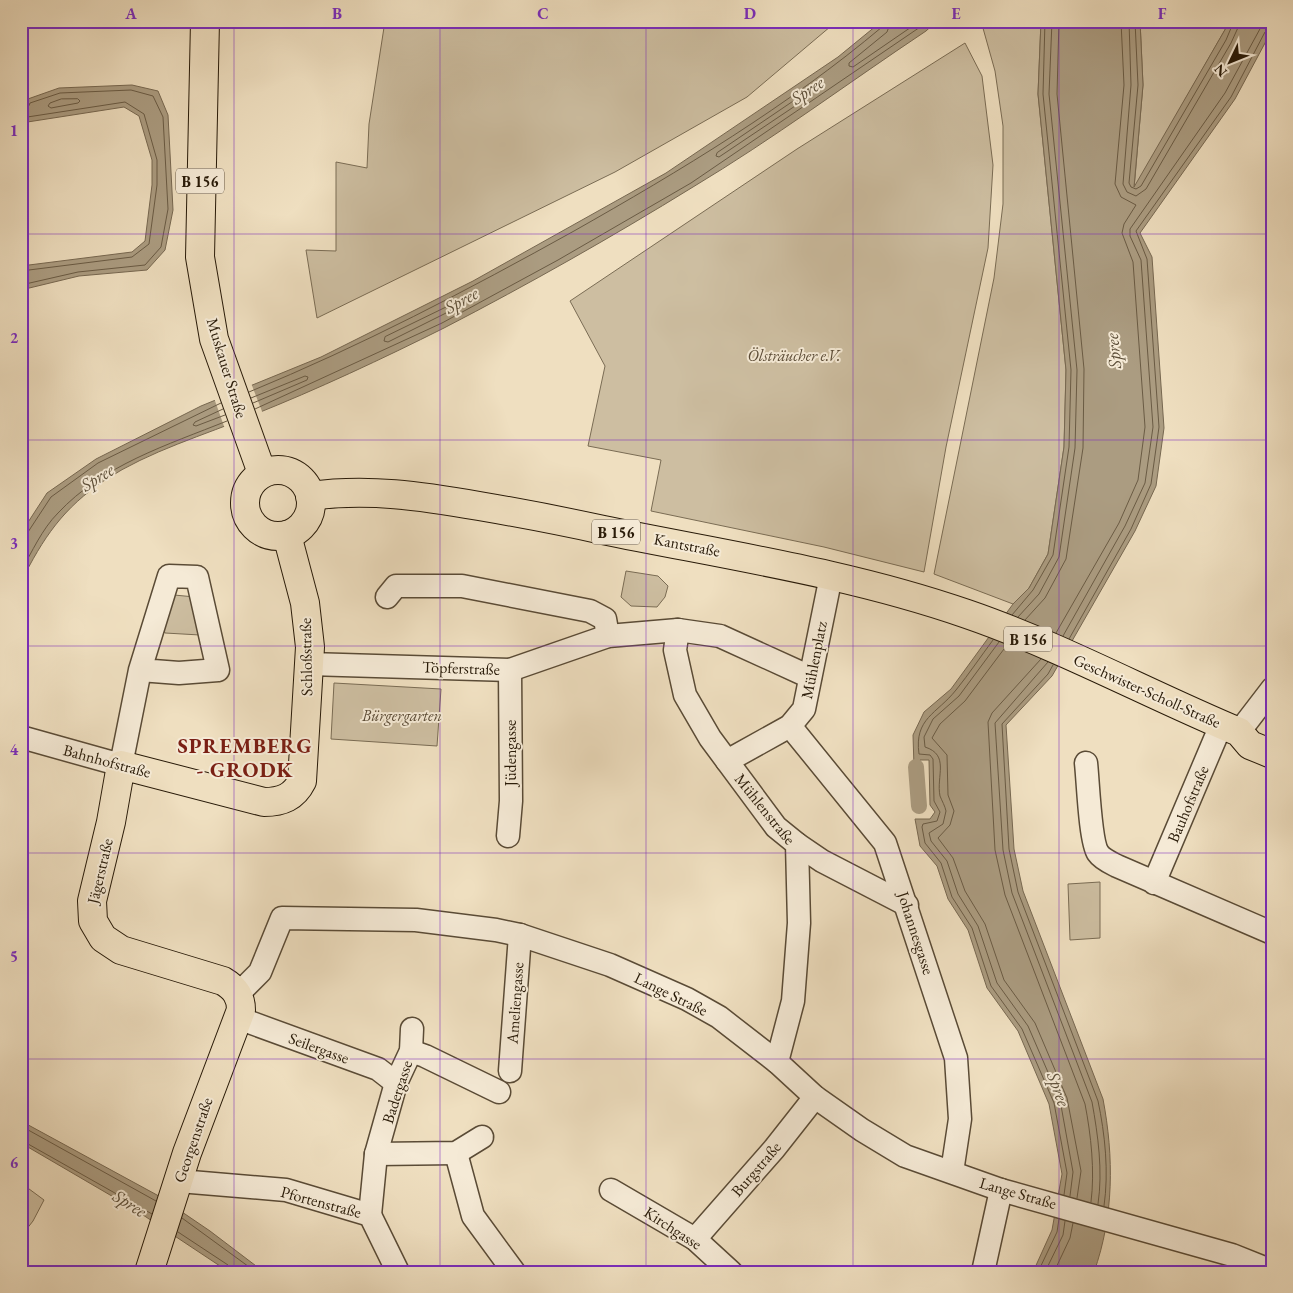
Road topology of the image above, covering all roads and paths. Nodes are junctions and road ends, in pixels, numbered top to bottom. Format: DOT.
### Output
graph roads {
  1 [pos="205,21"];
  2 [pos="262,473"];
  3 [pos="310,496"];
  4 [pos="287,535"];
  5 [pos="831,576"];
  6 [pos="386,597"];
  7 [pos="970,615"];
  8 [pos="678,630"];
  9 [pos="608,636"];
  10 [pos="309,664"];
  11 [pos="140,670"];
  12 [pos="510,670"];
  13 [pos="810,677"];
  14 [pos="1272,689"];
  15 [pos="790,726"];
  16 [pos="1233,730"];
  17 [pos="21,737"];
  18 [pos="1272,737"];
  19 [pos="1272,754"];
  20 [pos="727,761"];
  21 [pos="1086,763"];
  22 [pos="121,765"];
  23 [pos="294,790"];
  24 [pos="508,836"];
  25 [pos="797,844"];
  26 [pos="1154,883"];
  27 [pos="907,905"];
  28 [pos="1272,933"];
  29 [pos="520,935"];
  30 [pos="239,1008"];
  31 [pos="412,1029"];
  32 [pos="410,1051"];
  33 [pos="777,1062"];
  34 [pos="510,1071"];
  35 [pos="396,1083"];
  36 [pos="499,1092"];
  37 [pos="815,1097"];
  38 [pos="482,1137"];
  39 [pos="456,1153"];
  40 [pos="376,1154"];
  41 [pos="952,1172"];
  42 [pos="177,1187"];
  43 [pos="611,1190"];
  44 [pos="1001,1190"];
  45 [pos="370,1215"];
  46 [pos="695,1239"];
  47 [pos="150,1269"];
  48 [pos="1272,1271"];
  49 [pos="398,1272"];
  50 [pos="514,1272"];
  51 [pos="731,1272"];
  52 [pos="983,1272"];
  1 -- 2 [label="main road, Muskauer Straße / B 156"];
  2 -- 3 [label="main road"];
  2 -- 4 [label="main road"];
  3 -- 4 [label="main road"];
  3 -- 5 [label="main road, Kantstraße / B 156"];
  4 -- 10 [label="main road, Schloßstraße"];
  5 -- 7 [label="main road, Kantstraße / B 156"];
  5 -- 13 [label="street, Mühlenplatz"];
  6 -- 9 [label="street"];
  7 -- 16 [label="main road, Geschwister-Scholl-Straße / B 156"];
  8 -- 9 [label="street, Töpferstraße"];
  8 -- 13 [label="street, Töpferstraße"];
  8 -- 20 [label="street, Mühlenstraße"];
  9 -- 12 [label="street, Töpferstraße"];
  10 -- 12 [label="street, Töpferstraße"];
  10 -- 23 [label="main road, Schloßstraße"];
  11 -- 11 [label="street, Jägerstraße"];
  11 -- 22 [label="street, Jägerstraße"];
  12 -- 24 [label="street, Jüdengasse"];
  13 -- 15 [label="street, Mühlenplatz"];
  14 -- 16 [label="street, Bauhofstraße"];
  15 -- 20 [label="street, Mühlenplatz"];
  15 -- 27 [label="street, Johannesgasse"];
  16 -- 18 [label="main road, Geschwister-Scholl-Straße / B 156"];
  16 -- 19 [label="main road, Geschwister-Scholl-Straße / B 156"];
  16 -- 26 [label="street, Bauhofstraße"];
  17 -- 22 [label="street, Bahnhofstraße"];
  20 -- 25 [label="street, Mühlenstraße"];
  21 -- 26 [label="street"];
  22 -- 23 [label="main road, Bahnhofstraße"];
  22 -- 30 [label="main road, Jägerstraße"];
  25 -- 27 [label="street"];
  25 -- 33 [label="street, Mühlenstraße"];
  26 -- 28 [label="street"];
  27 -- 41 [label="street, Johannesgasse"];
  29 -- 30 [label="street, Lange Straße"];
  29 -- 33 [label="street, Lange Straße"];
  29 -- 34 [label="street, Ameliengasse"];
  30 -- 35 [label="street, Seilergasse"];
  30 -- 42 [label="main road, Georgenstraße"];
  31 -- 32 [label="street, Badergasse"];
  32 -- 35 [label="street, Badergasse"];
  32 -- 36 [label="street"];
  33 -- 37 [label="street, Lange Straße"];
  35 -- 40 [label="street, Badergasse"];
  37 -- 41 [label="street, Lange Straße"];
  37 -- 46 [label="street, Burgstraße"];
  38 -- 39 [label="street"];
  39 -- 40 [label="street"];
  39 -- 50 [label="street"];
  40 -- 45 [label="street, Badergasse"];
  41 -- 44 [label="street, Lange Straße"];
  42 -- 45 [label="street, Pfortenstraße"];
  42 -- 47 [label="main road, Georgenstraße"];
  43 -- 46 [label="street, Kirchgasse"];
  44 -- 48 [label="street, Lange Straße"];
  44 -- 52 [label="street"];
  45 -- 49 [label="street, Pfortenstraße"];
  46 -- 51 [label="street, Kirchgasse"];
}
